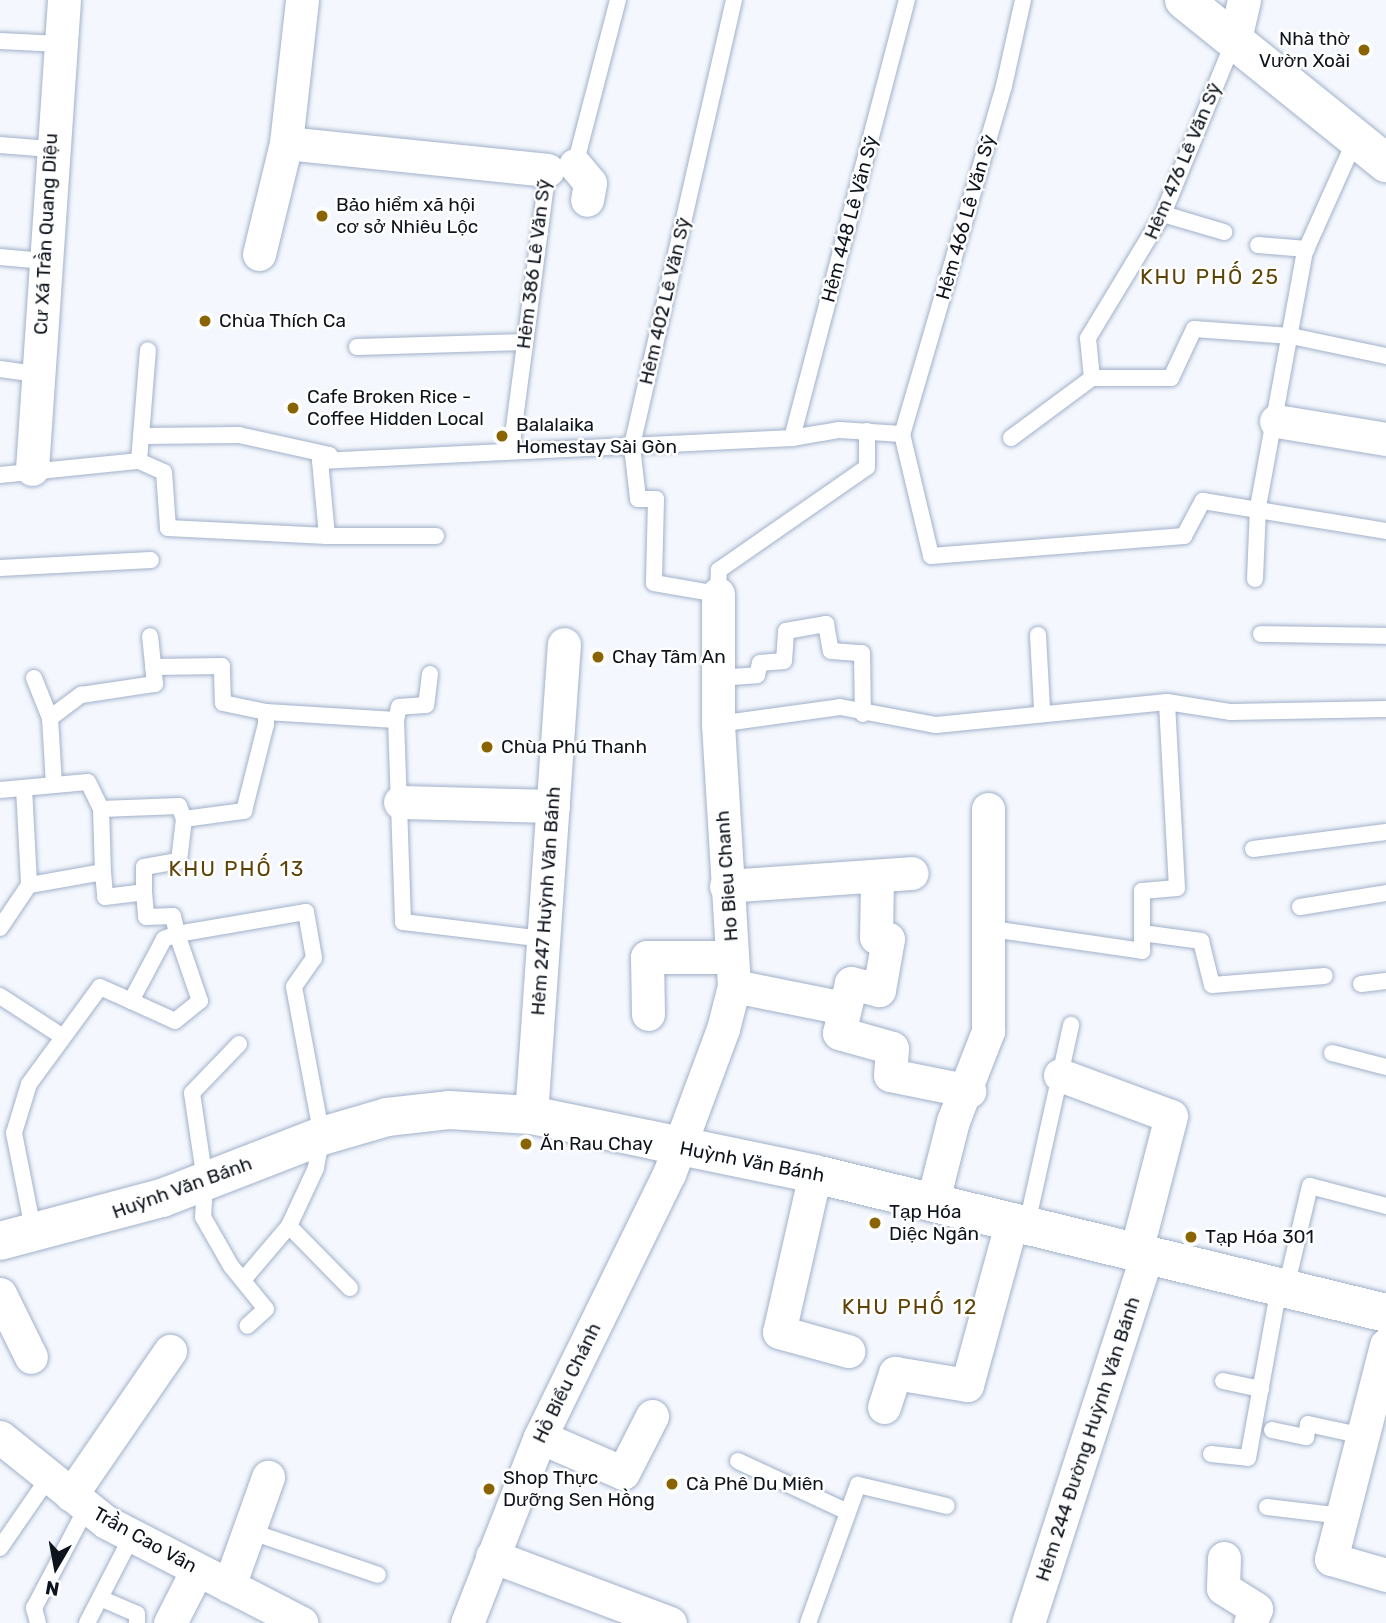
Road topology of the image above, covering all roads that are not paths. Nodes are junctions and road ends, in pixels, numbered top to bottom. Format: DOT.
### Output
graph roads {
  1 [pos="64,0"];
  2 [pos="302,0"];
  3 [pos="618,0"];
  4 [pos="734,0"];
  5 [pos="907,0"];
  6 [pos="1023,0"];
  7 [pos="1184,0"];
  8 [pos="1244,0"];
  9 [pos="1235,39"];
  10 [pos="0,41"];
  11 [pos="60,44"];
  12 [pos="1357,136"];
  13 [pos="286,143"];
  14 [pos="0,145"];
  15 [pos="50,149"];
  16 [pos="1386,163"];
  17 [pos="561,168"];
  18 [pos="587,200"];
  19 [pos="1163,214"];
  20 [pos="1224,232"];
  21 [pos="1258,245"];
  22 [pos="1307,249"];
  23 [pos="259,254"];
  24 [pos="0,257"];
  25 [pos="44,261"];
  26 [pos="1291,336"];
  27 [pos="525,342"];
  28 [pos="357,347"];
  29 [pos="148,350"];
  30 [pos="1386,356"];
  31 [pos="0,369"];
  32 [pos="37,374"];
  33 [pos="1092,378"];
  34 [pos="1276,421"];
  35 [pos="867,431"];
  36 [pos="902,434"];
  37 [pos="141,436"];
  38 [pos="792,438"];
  39 [pos="1011,438"];
  40 [pos="1386,439"];
  41 [pos="632,446"];
  42 [pos="511,450"];
  43 [pos="355,459"];
  44 [pos="139,461"];
  45 [pos="16,472"];
  46 [pos="1258,507"];
  47 [pos="1386,531"];
  48 [pos="327,536"];
  49 [pos="436,536"];
  50 [pos="151,560"];
  51 [pos="0,568"];
  52 [pos="1255,579"];
  53 [pos="718,594"];
  54 [pos="1261,634"];
  55 [pos="1038,635"];
  56 [pos="150,636"];
  57 [pos="1386,636"];
  58 [pos="564,644"];
  59 [pos="153,667"];
  60 [pos="430,674"];
  61 [pos="34,678"];
  62 [pos="718,678"];
  63 [pos="1167,702"];
  64 [pos="1386,709"];
  65 [pos="1042,710"];
  66 [pos="266,712"];
  67 [pos="863,715"];
  68 [pos="50,718"];
  69 [pos="396,720"];
  70 [pos="718,724"];
  71 [pos="54,785"];
  72 [pos="24,788"];
  73 [pos="0,790"];
  74 [pos="400,802"];
  75 [pos="553,806"];
  76 [pos="101,808"];
  77 [pos="988,809"];
  78 [pos="184,819"];
  79 [pos="1386,832"];
  80 [pos="1253,849"];
  81 [pos="103,872"];
  82 [pos="912,873"];
  83 [pos="877,876"];
  84 [pos="29,885"];
  85 [pos="726,886"];
  86 [pos="144,892"];
  87 [pos="1386,892"];
  88 [pos="1300,907"];
  89 [pos="0,928"];
  90 [pos="992,929"];
  91 [pos="1142,933"];
  92 [pos="177,934"];
  93 [pos="543,939"];
  94 [pos="733,971"];
  95 [pos="1325,976"];
  96 [pos="1386,981"];
  97 [pos="1361,984"];
  98 [pos="0,996"];
  99 [pos="131,1002"];
  100 [pos="844,1008"];
  101 [pos="649,1014"];
  102 [pos="1071,1025"];
  103 [pos="63,1037"];
  104 [pos="239,1044"];
  105 [pos="1332,1053"];
  106 [pos="1386,1066"];
  107 [pos="1060,1075"];
  108 [pos="969,1091"];
  109 [pos="531,1115"];
  110 [pos="322,1136"];
  111 [pos="676,1147"];
  112 [pos="815,1174"];
  113 [pos="205,1181"];
  114 [pos="933,1200"];
  115 [pos="1386,1206"];
  116 [pos="1019,1222"];
  117 [pos="289,1226"];
  118 [pos="17,1238"];
  119 [pos="1142,1253"];
  120 [pos="243,1280"];
  121 [pos="350,1288"];
  122 [pos="1282,1288"];
  123 [pos="0,1294"];
  124 [pos="1386,1313"];
  125 [pos="247,1326"];
  126 [pos="1386,1345"];
  127 [pos="170,1351"];
  128 [pos="848,1351"];
  129 [pos="31,1357"];
  130 [pos="1223,1381"];
  131 [pos="1261,1389"];
  132 [pos="884,1407"];
  133 [pos="652,1416"];
  134 [pos="1272,1430"];
  135 [pos="1363,1436"];
  136 [pos="0,1437"];
  137 [pos="541,1437"];
  138 [pos="1211,1454"];
  139 [pos="738,1461"];
  140 [pos="268,1477"];
  141 [pos="69,1493"];
  142 [pos="947,1506"];
  143 [pos="1267,1507"];
  144 [pos="848,1512"];
  145 [pos="1342,1516"];
  146 [pos="248,1531"];
  147 [pos="132,1536"];
  148 [pos="0,1548"];
  149 [pos="492,1556"];
  150 [pos="1224,1558"];
  151 [pos="197,1570"];
  152 [pos="378,1575"];
  153 [pos="1386,1575"];
  154 [pos="229,1586"];
  155 [pos="100,1598"];
  156 [pos="38,1623"];
  157 [pos="87,1623"];
  158 [pos="137,1623"];
  159 [pos="170,1623"];
  160 [pos="302,1623"];
  161 [pos="467,1623"];
  162 [pos="670,1623"];
  163 [pos="808,1623"];
  164 [pos="1028,1623"];
  165 [pos="1250,1623"];
  1 -- 11 [label="street, Cư Xá Trần Quang Diệu"];
  2 -- 13 [label="street"];
  3 -- 17 [label="lane"];
  4 -- 41 [label="lane, Hẻm 402 Lê Văn Sỹ"];
  5 -- 38 [label="lane, Hẻm 448 Lê Văn Sỹ"];
  6 -- 36 [label="lane, Hẻm 466 Lê Văn Sỹ"];
  7 -- 9 [label="street"];
  8 -- 9 [label="street"];
  9 -- 12 [label="street"];
  9 -- 19 [label="lane, Hẻm 476 Lê Văn Sỹ"];
  10 -- 11 [label="lane"];
  11 -- 15 [label="street, Cư Xá Trần Quang Diệu"];
  12 -- 16 [label="street"];
  12 -- 22 [label="lane"];
  13 -- 17 [label="street, Hẻm 386 Lê Văn Sỹ"];
  13 -- 23 [label="street"];
  14 -- 15 [label="lane"];
  15 -- 25 [label="street, Cư Xá Trần Quang Diệu"];
  17 -- 18 [label="street"];
  17 -- 27 [label="lane, Hẻm 386 Lê Văn Sỹ"];
  19 -- 20 [label="lane"];
  19 -- 33 [label="lane, Hẻm 476 Lê Văn Sỹ"];
  21 -- 22 [label="lane"];
  22 -- 26 [label="lane"];
  24 -- 25 [label="lane"];
  25 -- 32 [label="street, Cư Xá Trần Quang Diệu"];
  26 -- 30 [label="lane"];
  26 -- 33 [label="lane"];
  26 -- 34 [label="lane"];
  27 -- 28 [label="lane"];
  27 -- 42 [label="lane, Hẻm 386 Lê Văn Sỹ"];
  29 -- 37 [label="lane"];
  31 -- 32 [label="lane"];
  32 -- 45 [label="street, Cư Xá Trần Quang Diệu"];
  33 -- 39 [label="lane"];
  34 -- 40 [label="street"];
  34 -- 46 [label="lane"];
  35 -- 36 [label="lane"];
  35 -- 38 [label="lane"];
  35 -- 53 [label="lane"];
  36 -- 46 [label="lane, Hẻm 466 Lê Văn Sỹ"];
  37 -- 43 [label="lane"];
  37 -- 44 [label="lane"];
  38 -- 41 [label="lane"];
  41 -- 42 [label="lane"];
  41 -- 53 [label="lane, Hẻm 402 Lê Văn Sỹ"];
  42 -- 43 [label="lane"];
  43 -- 48 [label="lane"];
  44 -- 45 [label="lane"];
  44 -- 48 [label="lane"];
  46 -- 47 [label="lane"];
  46 -- 52 [label="lane"];
  48 -- 49 [label="lane"];
  50 -- 51 [label="lane"];
  53 -- 62 [label="street, Ho Bieu Chanh"];
  54 -- 57 [label="lane"];
  55 -- 65 [label="lane"];
  56 -- 59 [label="lane"];
  58 -- 75 [label="street, Hẻm 247 Huỳnh Văn Bánh"];
  59 -- 66 [label="lane"];
  59 -- 68 [label="lane"];
  60 -- 69 [label="lane"];
  61 -- 68 [label="lane"];
  62 -- 67 [label="lane"];
  62 -- 70 [label="street, Ho Bieu Chanh"];
  63 -- 64 [label="lane"];
  63 -- 65 [label="lane"];
  63 -- 91 [label="lane"];
  65 -- 67 [label="lane"];
  66 -- 69 [label="lane"];
  66 -- 78 [label="lane"];
  67 -- 70 [label="lane"];
  68 -- 71 [label="lane"];
  69 -- 74 [label="lane"];
  70 -- 85 [label="street, Ho Bieu Chanh"];
  71 -- 72 [label="lane"];
  71 -- 76 [label="lane"];
  72 -- 73 [label="lane"];
  72 -- 84 [label="lane"];
  74 -- 75 [label="street"];
  74 -- 93 [label="lane"];
  75 -- 93 [label="street, Hẻm 247 Huỳnh Văn Bánh"];
  76 -- 78 [label="lane"];
  76 -- 81 [label="lane"];
  77 -- 90 [label="street"];
  78 -- 86 [label="lane"];
  79 -- 80 [label="lane"];
  81 -- 84 [label="lane"];
  81 -- 86 [label="lane"];
  82 -- 83 [label="street"];
  83 -- 85 [label="street"];
  83 -- 100 [label="street"];
  84 -- 89 [label="lane"];
  85 -- 94 [label="street, Ho Bieu Chanh"];
  86 -- 92 [label="lane"];
  87 -- 88 [label="lane"];
  90 -- 91 [label="lane"];
  90 -- 108 [label="street"];
  91 -- 95 [label="lane"];
  92 -- 99 [label="lane"];
  92 -- 99 [label="lane"];
  92 -- 110 [label="lane"];
  93 -- 109 [label="street, Hẻm 247 Huỳnh Văn Bánh"];
  94 -- 100 [label="street"];
  94 -- 101 [label="street"];
  94 -- 111 [label="street, Ho Bieu Chanh"];
  96 -- 97 [label="lane"];
  98 -- 103 [label="lane"];
  99 -- 103 [label="lane"];
  100 -- 108 [label="street"];
  102 -- 107 [label="lane"];
  103 -- 118 [label="lane"];
  104 -- 113 [label="lane"];
  105 -- 106 [label="lane"];
  107 -- 116 [label="lane"];
  107 -- 119 [label="street, Hẻm 244 Đường Huỳnh Văn Bánh"];
  108 -- 114 [label="street"];
  109 -- 110 [label="street, Huỳnh Văn Bánh"];
  109 -- 111 [label="street, Huỳnh Văn Bánh"];
  110 -- 113 [label="street, Huỳnh Văn Bánh"];
  110 -- 117 [label="lane"];
  111 -- 112 [label="street, Huỳnh Văn Bánh"];
  111 -- 137 [label="street, Hồ Biểu Chánh"];
  112 -- 114 [label="street, Huỳnh Văn Bánh"];
  112 -- 128 [label="street"];
  113 -- 118 [label="street, Huỳnh Văn Bánh"];
  113 -- 120 [label="lane"];
  114 -- 116 [label="street, Huỳnh Văn Bánh"];
  115 -- 122 [label="lane"];
  116 -- 119 [label="street, Huỳnh Văn Bánh"];
  116 -- 132 [label="street"];
  117 -- 120 [label="lane"];
  117 -- 121 [label="lane"];
  119 -- 122 [label="street, Huỳnh Văn Bánh"];
  119 -- 164 [label="street, Hẻm 244 Đường Huỳnh Văn Bánh"];
  120 -- 125 [label="lane"];
  122 -- 124 [label="street, Huỳnh Văn Bánh"];
  122 -- 131 [label="lane"];
  123 -- 129 [label="street"];
  126 -- 135 [label="street"];
  127 -- 141 [label="street"];
  130 -- 131 [label="lane"];
  131 -- 138 [label="lane"];
  133 -- 137 [label="street"];
  134 -- 135 [label="lane"];
  135 -- 145 [label="street"];
  136 -- 141 [label="street, Trần Cao Vân"];
  137 -- 149 [label="street, Hồ Biểu Chánh"];
  139 -- 144 [label="lane"];
  140 -- 146 [label="street"];
  141 -- 147 [label="street, Trần Cao Vân"];
  141 -- 148 [label="lane"];
  141 -- 156 [label="lane"];
  142 -- 144 [label="lane"];
  143 -- 145 [label="lane"];
  144 -- 163 [label="lane"];
  145 -- 153 [label="street"];
  146 -- 152 [label="lane"];
  146 -- 154 [label="street"];
  147 -- 151 [label="street, Trần Cao Vân"];
  147 -- 155 [label="lane"];
  149 -- 161 [label="street, Hồ Biểu Chánh"];
  149 -- 162 [label="street"];
  150 -- 165 [label="street"];
  151 -- 154 [label="street, Trần Cao Vân"];
  151 -- 159 [label="street"];
  154 -- 160 [label="street, Trần Cao Vân"];
  155 -- 157 [label="lane"];
  155 -- 158 [label="lane"];
}
